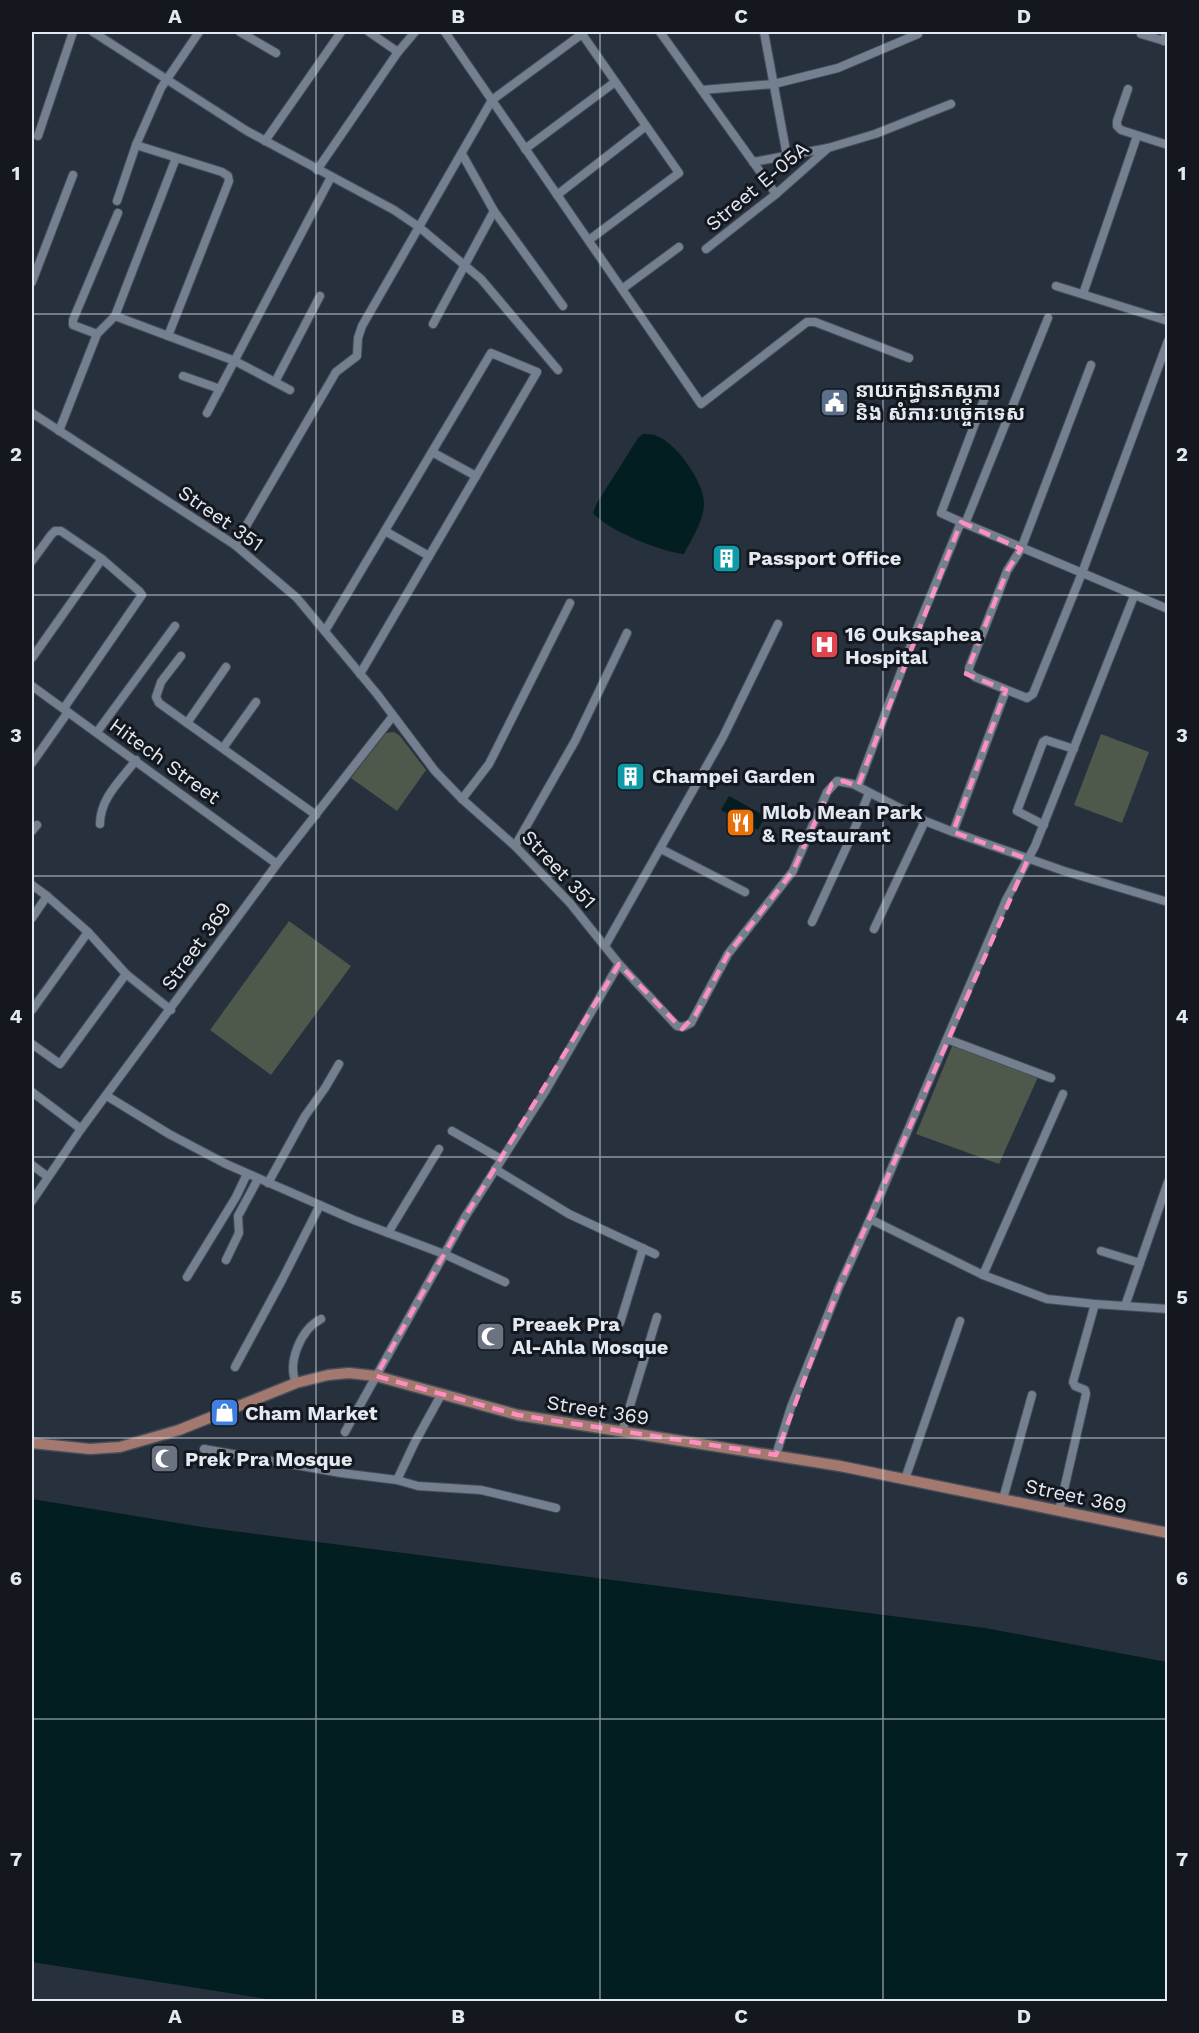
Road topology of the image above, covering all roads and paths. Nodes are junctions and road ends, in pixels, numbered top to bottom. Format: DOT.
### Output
graph roads {
  1 [pos="73,32"];
  2 [pos="93,32"];
  3 [pos="199,32"];
  4 [pos="240,32"];
  5 [pos="341,32"];
  6 [pos="369,32"];
  7 [pos="415,32"];
  8 [pos="445,32"];
  9 [pos="660,32"];
  10 [pos="764,32"];
  11 [pos="1166,32"];
  12 [pos="918,34"];
  13 [pos="1142,34"];
  14 [pos="1166,41"];
  15 [pos="399,52"];
  16 [pos="276,53"];
  17 [pos="167,78"];
  18 [pos="615,82"];
  19 [pos="774,84"];
  20 [pos="1128,89"];
  21 [pos="702,90"];
  22 [pos="492,100"];
  23 [pos="951,104"];
  24 [pos="646,126"];
  25 [pos="38,136"];
  26 [pos="1137,136"];
  27 [pos="265,141"];
  28 [pos="136,145"];
  29 [pos="1167,145"];
  30 [pos="828,148"];
  31 [pos="525,149"];
  32 [pos="462,154"];
  33 [pos="787,156"];
  34 [pos="176,159"];
  35 [pos="753,162"];
  36 [pos="317,170"];
  37 [pos="73,175"];
  38 [pos="331,177"];
  39 [pos="776,194"];
  40 [pos="557,195"];
  41 [pos="117,201"];
  42 [pos="494,211"];
  43 [pos="118,213"];
  44 [pos="419,227"];
  45 [pos="589,240"];
  46 [pos="679,247"];
  47 [pos="706,249"];
  48 [pos="464,264"];
  49 [pos="32,282"];
  50 [pos="1056,286"];
  51 [pos="622,289"];
  52 [pos="1083,294"];
  53 [pos="320,296"];
  54 [pos="563,306"];
  55 [pos="115,316"];
  56 [pos="1048,318"];
  57 [pos="1167,321"];
  58 [pos="433,324"];
  59 [pos="98,334"];
  60 [pos="168,336"];
  61 [pos="1167,341"];
  62 [pos="909,358"];
  63 [pos="235,361"];
  64 [pos="1091,365"];
  65 [pos="558,370"];
  66 [pos="183,376"];
  67 [pos="275,382"];
  68 [pos="220,389"];
  69 [pos="290,390"];
  70 [pos="985,397"];
  71 [pos="32,413"];
  72 [pos="207,413"];
  73 [pos="60,431"];
  74 [pos="432,452"];
  75 [pos="476,476"];
  76 [pos="963,523"];
  77 [pos="385,531"];
  78 [pos="235,545"];
  79 [pos="1021,549"];
  80 [pos="429,556"];
  81 [pos="102,559"];
  82 [pos="32,561"];
  83 [pos="1082,573"];
  84 [pos="1134,596"];
  85 [pos="570,603"];
  86 [pos="1167,609"];
  87 [pos="778,624"];
  88 [pos="175,626"];
  89 [pos="325,631"];
  90 [pos="627,633"];
  91 [pos="181,656"];
  92 [pos="32,658"];
  93 [pos="226,667"];
  94 [pos="360,674"];
  95 [pos="32,686"];
  96 [pos="1006,690"];
  97 [pos="256,702"];
  98 [pos="66,710"];
  99 [pos="393,716"];
  100 [pos="187,723"];
  101 [pos="97,732"];
  102 [pos="223,748"];
  103 [pos="1074,749"];
  104 [pos="136,760"];
  105 [pos="32,763"];
  106 [pos="858,786"];
  107 [pos="869,794"];
  108 [pos="462,799"];
  109 [pos="316,815"];
  110 [pos="925,821"];
  111 [pos="100,825"];
  112 [pos="1044,825"];
  113 [pos="953,832"];
  114 [pos="515,846"];
  115 [pos="661,849"];
  116 [pos="1028,859"];
  117 [pos="278,864"];
  118 [pos="32,885"];
  119 [pos="745,892"];
  120 [pos="47,896"];
  121 [pos="1167,902"];
  122 [pos="32,918"];
  123 [pos="812,922"];
  124 [pos="874,929"];
  125 [pos="88,932"];
  126 [pos="605,946"];
  127 [pos="619,963"];
  128 [pos="126,974"];
  129 [pos="32,1010"];
  130 [pos="171,1010"];
  131 [pos="946,1040"];
  132 [pos="32,1044"];
  133 [pos="339,1064"];
  134 [pos="1051,1078"];
  135 [pos="32,1092"];
  136 [pos="1063,1094"];
  137 [pos="107,1096"];
  138 [pos="81,1129"];
  139 [pos="452,1131"];
  140 [pos="439,1149"];
  141 [pos="501,1159"];
  142 [pos="32,1166"];
  143 [pos="495,1170"];
  144 [pos="247,1174"];
  145 [pos="48,1177"];
  146 [pos="258,1179"];
  147 [pos="1167,1182"];
  148 [pos="268,1183"];
  149 [pos="32,1201"];
  150 [pos="320,1205"];
  151 [pos="870,1219"];
  152 [pos="388,1233"];
  153 [pos="643,1248"];
  154 [pos="1101,1251"];
  155 [pos="444,1254"];
  156 [pos="655,1254"];
  157 [pos="226,1260"];
  158 [pos="1140,1263"];
  159 [pos="983,1275"];
  160 [pos="187,1277"];
  161 [pos="504,1282"];
  162 [pos="1095,1304"];
  163 [pos="1125,1306"];
  164 [pos="1167,1309"];
  165 [pos="657,1317"];
  166 [pos="321,1319"];
  167 [pos="960,1321"];
  168 [pos="620,1323"];
  169 [pos="235,1367"];
  170 [pos="376,1376"];
  171 [pos="297,1383"];
  172 [pos="441,1395"];
  173 [pos="1032,1395"];
  174 [pos="345,1432"];
  175 [pos="622,1432"];
  176 [pos="32,1443"];
  177 [pos="204,1449"];
  178 [pos="776,1455"];
  179 [pos="905,1479"];
  180 [pos="397,1480"];
  181 [pos="1002,1499"];
  182 [pos="555,1508"];
  183 [pos="1059,1511"];
  184 [pos="1167,1533"];
  1 -- 25 [label="street"];
  2 -- 17 [label="street"];
  3 -- 17 [label="street"];
  4 -- 16 [label="street"];
  5 -- 27 [label="street"];
  6 -- 15 [label="street"];
  7 -- 15 [label="street"];
  8 -- 22 [label="street"];
  9 -- 21 [label="street"];
  10 -- 19 [label="street"];
  11 -- 14 [label="street"];
  12 -- 19 [label="street"];
  13 -- 14 [label="street"];
  15 -- 36 [label="street"];
  17 -- 27 [label="street"];
  17 -- 28 [label="street"];
  18 -- 22 [label="street"];
  18 -- 24 [label="street"];
  18 -- 31 [label="street"];
  19 -- 21 [label="street"];
  19 -- 33 [label="street"];
  20 -- 26 [label="street"];
  21 -- 35 [label="street"];
  22 -- 31 [label="street"];
  22 -- 32 [label="street"];
  23 -- 30 [label="street, Street E-05A"];
  24 -- 40 [label="street"];
  24 -- 45 [label="street"];
  26 -- 29 [label="street"];
  26 -- 52 [label="street"];
  27 -- 36 [label="street"];
  28 -- 34 [label="street"];
  28 -- 41 [label="street"];
  30 -- 33 [label="street, Street E-05A"];
  30 -- 39 [label="street, Street E-05A"];
  31 -- 40 [label="street"];
  32 -- 42 [label="street"];
  32 -- 44 [label="street"];
  33 -- 35 [label="street, Street E-05A"];
  34 -- 55 [label="street"];
  34 -- 60 [label="street"];
  35 -- 39 [label="street"];
  36 -- 38 [label="street"];
  37 -- 49 [label="street"];
  38 -- 44 [label="street"];
  38 -- 63 [label="street"];
  39 -- 47 [label="street, Street E-05A"];
  40 -- 45 [label="street"];
  42 -- 48 [label="street"];
  42 -- 54 [label="street"];
  43 -- 59 [label="street"];
  44 -- 48 [label="street"];
  44 -- 78 [label="street"];
  45 -- 51 [label="street"];
  46 -- 51 [label="street"];
  48 -- 58 [label="street"];
  48 -- 65 [label="street"];
  50 -- 52 [label="street"];
  51 -- 62 [label="street"];
  52 -- 57 [label="street"];
  53 -- 67 [label="street"];
  55 -- 59 [label="street"];
  55 -- 60 [label="street"];
  56 -- 76 [label="street"];
  59 -- 73 [label="street"];
  60 -- 63 [label="street"];
  61 -- 83 [label="street"];
  63 -- 67 [label="street"];
  63 -- 68 [label="street"];
  64 -- 79 [label="street"];
  66 -- 68 [label="street"];
  67 -- 69 [label="street"];
  68 -- 72 [label="street"];
  70 -- 76 [label="street"];
  71 -- 73 [label="street, Street 351"];
  73 -- 78 [label="street, Street 351"];
  74 -- 75 [label="street"];
  74 -- 75 [label="street"];
  74 -- 77 [label="street"];
  75 -- 80 [label="street"];
  76 -- 79 [label="street"];
  76 -- 106 [label="street"];
  77 -- 80 [label="street"];
  77 -- 89 [label="street"];
  78 -- 89 [label="street, Street 351"];
  79 -- 83 [label="street"];
  79 -- 96 [label="street"];
  80 -- 94 [label="street"];
  81 -- 82 [label="street"];
  81 -- 92 [label="street"];
  81 -- 98 [label="street"];
  83 -- 84 [label="street"];
  83 -- 96 [label="street"];
  84 -- 86 [label="street"];
  84 -- 103 [label="street"];
  85 -- 108 [label="street"];
  87 -- 115 [label="street"];
  88 -- 101 [label="street"];
  89 -- 94 [label="street, Street 351"];
  90 -- 114 [label="street"];
  91 -- 100 [label="street"];
  93 -- 100 [label="street"];
  94 -- 99 [label="street, Street 351"];
  95 -- 98 [label="street, Hitech Street"];
  96 -- 113 [label="street"];
  97 -- 102 [label="street"];
  98 -- 101 [label="street, Hitech Street"];
  98 -- 105 [label="street"];
  99 -- 108 [label="street, Street 351"];
  99 -- 109 [label="street, Street 369"];
  100 -- 102 [label="street"];
  101 -- 104 [label="street, Hitech Street"];
  102 -- 109 [label="street"];
  103 -- 112 [label="street"];
  103 -- 112 [label="street"];
  104 -- 111 [label="street"];
  104 -- 117 [label="street, Hitech Street"];
  106 -- 107 [label="street"];
  106 -- 127 [label="street, Street 351"];
  107 -- 110 [label="street"];
  107 -- 123 [label="street"];
  108 -- 114 [label="street, Street 351"];
  109 -- 117 [label="street, Street 369"];
  110 -- 113 [label="street"];
  110 -- 124 [label="street"];
  112 -- 116 [label="street"];
  113 -- 116 [label="street"];
  114 -- 126 [label="street, Street 351"];
  115 -- 119 [label="street"];
  115 -- 126 [label="street"];
  116 -- 121 [label="street"];
  116 -- 131 [label="street"];
  117 -- 130 [label="street, Street 369"];
  118 -- 120 [label="street"];
  120 -- 122 [label="street"];
  120 -- 125 [label="street"];
  125 -- 128 [label="street"];
  125 -- 129 [label="street"];
  126 -- 127 [label="street, Street 351"];
  127 -- 141 [label="street"];
  128 -- 130 [label="street"];
  128 -- 132 [label="street"];
  130 -- 137 [label="street, Street 369"];
  131 -- 134 [label="street"];
  131 -- 151 [label="street"];
  133 -- 148 [label="street"];
  135 -- 138 [label="street"];
  136 -- 159 [label="street"];
  137 -- 138 [label="street, Street 369"];
  137 -- 144 [label="street"];
  138 -- 145 [label="street, Street 369"];
  139 -- 141 [label="street"];
  140 -- 152 [label="street"];
  141 -- 143 [label="street"];
  142 -- 145 [label="street"];
  143 -- 153 [label="street"];
  143 -- 155 [label="street"];
  144 -- 146 [label="street"];
  144 -- 160 [label="street"];
  145 -- 149 [label="street, Street 369"];
  146 -- 148 [label="street"];
  146 -- 157 [label="street"];
  147 -- 158 [label="street"];
  148 -- 150 [label="street"];
  150 -- 152 [label="street"];
  150 -- 169 [label="street"];
  151 -- 159 [label="street"];
  151 -- 178 [label="street"];
  152 -- 155 [label="street"];
  153 -- 156 [label="street"];
  153 -- 168 [label="street"];
  154 -- 158 [label="street"];
  155 -- 161 [label="street"];
  155 -- 170 [label="street"];
  158 -- 163 [label="street"];
  159 -- 162 [label="street"];
  162 -- 163 [label="street"];
  162 -- 183 [label="street"];
  163 -- 164 [label="street"];
  165 -- 175 [label="street"];
  166 -- 171 [label="street"];
  167 -- 179 [label="street"];
  170 -- 171 [label="main road, Street 369"];
  170 -- 172 [label="main road, Street 369"];
  170 -- 174 [label="street"];
  171 -- 176 [label="main road, Street 369"];
  172 -- 175 [label="main road, Street 369"];
  172 -- 180 [label="street"];
  173 -- 181 [label="street"];
  175 -- 178 [label="main road, Street 369"];
  177 -- 180 [label="street"];
  178 -- 179 [label="main road, Street 369"];
  179 -- 181 [label="main road, Street 369"];
  180 -- 182 [label="street"];
  181 -- 183 [label="main road, Street 369"];
  183 -- 184 [label="main road, Street 369"];
}
